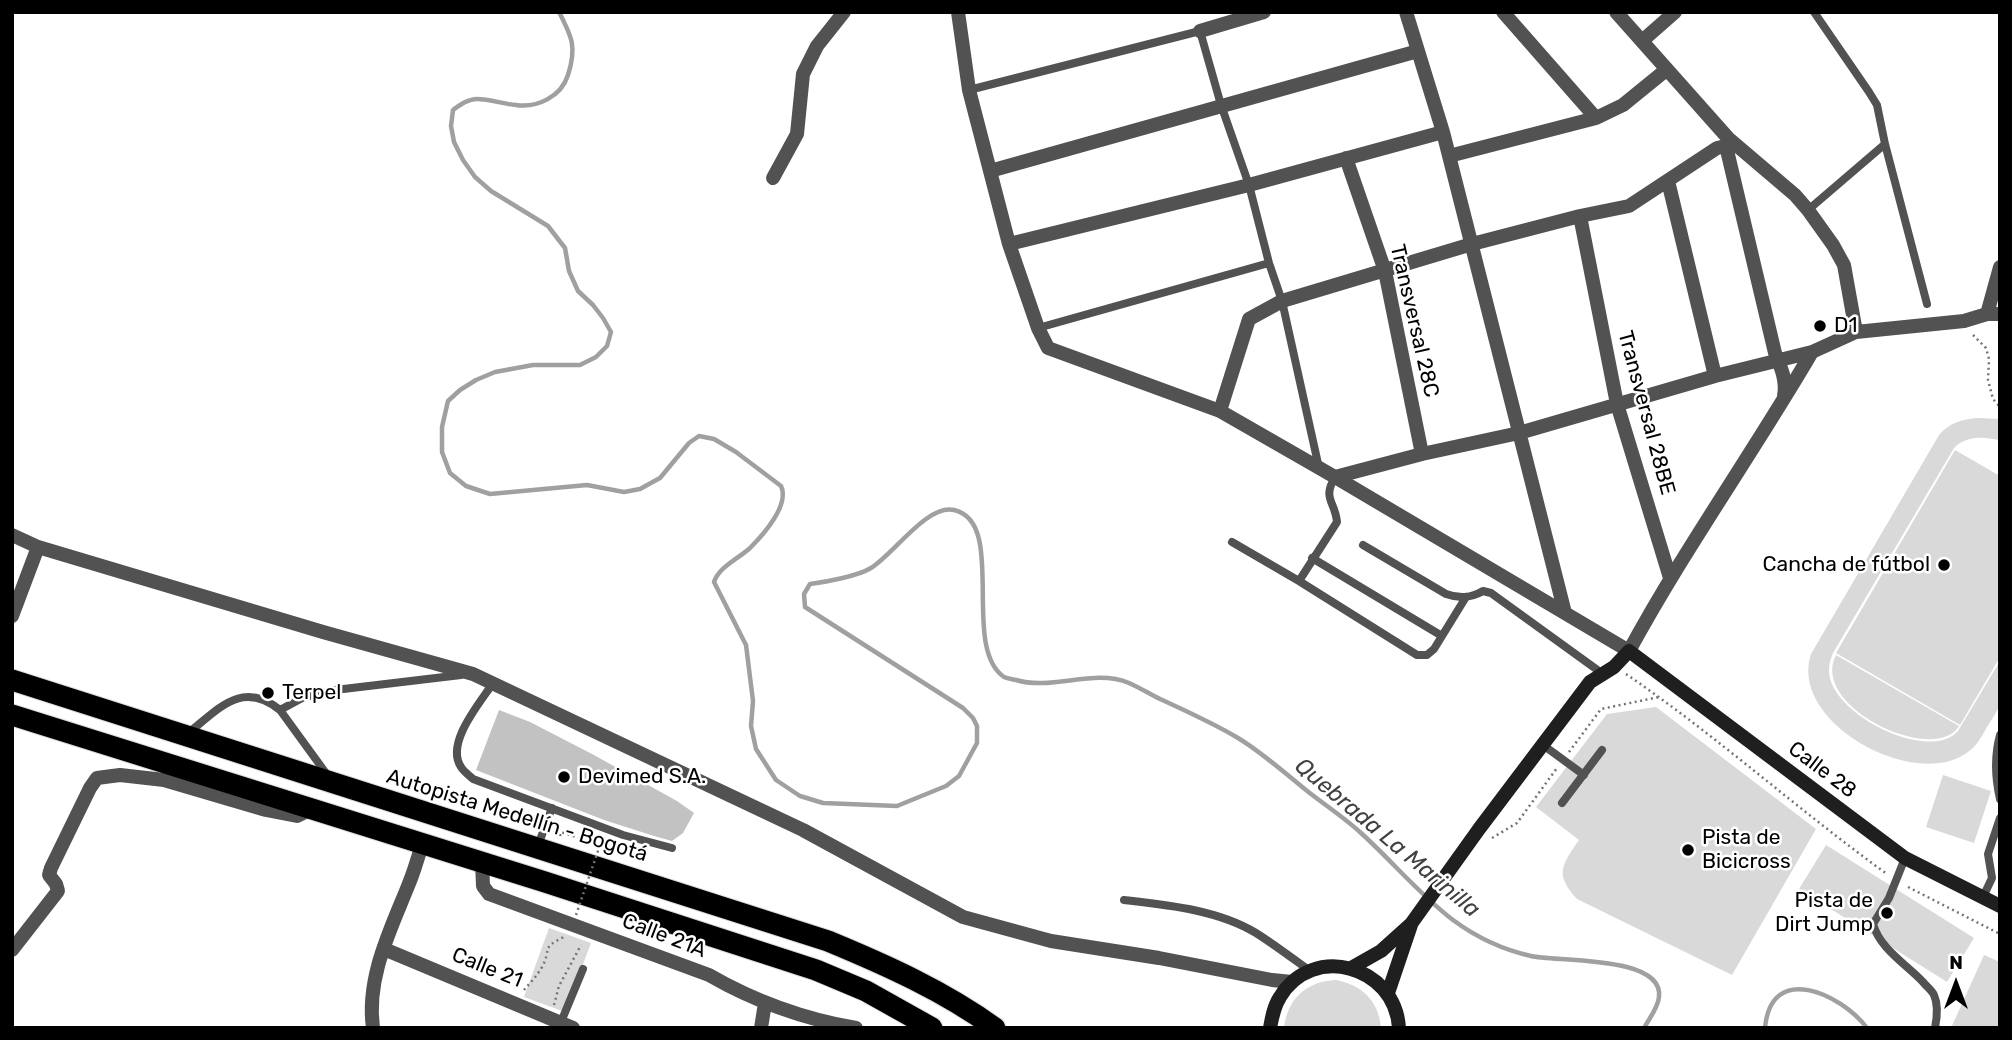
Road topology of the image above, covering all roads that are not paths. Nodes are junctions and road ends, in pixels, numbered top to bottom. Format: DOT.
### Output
graph roads {
  1 [pos="844,12"];
  2 [pos="958,12"];
  3 [pos="1264,12"];
  4 [pos="1406,12"];
  5 [pos="1503,12"];
  6 [pos="1616,12"];
  7 [pos="1675,12"];
  8 [pos="1814,12"];
  9 [pos="1200,31"];
  10 [pos="1642,41"];
  11 [pos="1418,51"];
  12 [pos="1666,70"];
  13 [pos="969,90"];
  14 [pos="1221,105"];
  15 [pos="1596,118"];
  16 [pos="1443,132"];
  17 [pos="1727,142"];
  18 [pos="1885,144"];
  19 [pos="1449,156"];
  20 [pos="1346,158"];
  21 [pos="990,171"];
  22 [pos="773,178"];
  23 [pos="1668,181"];
  24 [pos="1249,185"];
  25 [pos="1808,210"];
  26 [pos="1580,216"];
  27 [pos="1009,244"];
  28 [pos="1472,244"];
  29 [pos="1269,262"];
  30 [pos="2000,267"];
  31 [pos="1385,271"];
  32 [pos="1282,301"];
  33 [pos="1927,304"];
  34 [pos="1993,314"];
  35 [pos="1038,328"];
  36 [pos="1856,332"];
  37 [pos="1812,352"];
  38 [pos="1778,361"];
  39 [pos="1715,376"];
  40 [pos="1782,402"];
  41 [pos="1617,404"];
  42 [pos="1220,411"];
  43 [pos="1519,433"];
  44 [pos="1422,454"];
  45 [pos="1319,468"];
  46 [pos="1335,477"];
  47 [pos="12,535"];
  48 [pos="1232,542"];
  49 [pos="1363,545"];
  50 [pos="38,547"];
  51 [pos="1312,558"];
  52 [pos="1670,578"];
  53 [pos="1299,581"];
  54 [pos="1466,597"];
  55 [pos="1565,613"];
  56 [pos="12,616"];
  57 [pos="1442,636"];
  58 [pos="1629,651"];
  59 [pos="1609,670"];
  60 [pos="473,674"];
  61 [pos="12,680"];
  62 [pos="493,683"];
  63 [pos="280,709"];
  64 [pos="12,715"];
  65 [pos="2000,734"];
  66 [pos="184,736"];
  67 [pos="1543,745"];
  68 [pos="1602,750"];
  69 [pos="1584,775"];
  70 [pos="334,784"];
  71 [pos="2000,799"];
  72 [pos="1562,803"];
  73 [pos="552,808"];
  74 [pos="311,809"];
  75 [pos="2000,818"];
  76 [pos="422,844"];
  77 [pos="537,848"];
  78 [pos="673,848"];
  79 [pos="1905,858"];
  80 [pos="482,862"];
  81 [pos="1996,873"];
  82 [pos="1983,897"];
  83 [pos="1124,900"];
  84 [pos="2000,906"];
  85 [pos="1411,923"];
  86 [pos="384,948"];
  87 [pos="12,950"];
  88 [pos="1351,968"];
  89 [pos="583,969"];
  90 [pos="1310,971"];
  91 [pos="1292,982"];
  92 [pos="1388,993"];
  93 [pos="765,1003"];
  94 [pos="567,1025"];
  95 [pos="373,1028"];
  96 [pos="761,1028"];
  97 [pos="856,1028"];
  98 [pos="932,1028"];
  99 [pos="995,1028"];
  100 [pos="1270,1028"];
  101 [pos="1399,1028"];
  102 [pos="1935,1028"];
  1 -- 22 [label="street"];
  2 -- 13 [label="street"];
  3 -- 9 [label="street"];
  4 -- 11 [label="street"];
  5 -- 15 [label="street"];
  6 -- 10 [label="street"];
  7 -- 10 [label="street"];
  8 -- 18 [label="lane"];
  9 -- 13 [label="lane"];
  9 -- 14 [label="lane"];
  10 -- 12 [label="street"];
  11 -- 14 [label="street"];
  11 -- 16 [label="street"];
  12 -- 15 [label="street"];
  12 -- 17 [label="street"];
  13 -- 21 [label="street"];
  14 -- 21 [label="street"];
  14 -- 24 [label="lane"];
  15 -- 19 [label="street"];
  16 -- 19 [label="street"];
  16 -- 20 [label="street"];
  17 -- 23 [label="street"];
  17 -- 25 [label="street"];
  17 -- 38 [label="street"];
  18 -- 25 [label="lane"];
  18 -- 33 [label="lane"];
  19 -- 28 [label="street"];
  20 -- 24 [label="street"];
  20 -- 31 [label="street, Transversal 28C"];
  21 -- 27 [label="street"];
  23 -- 26 [label="street"];
  23 -- 39 [label="street"];
  24 -- 27 [label="street"];
  24 -- 29 [label="lane"];
  25 -- 36 [label="street"];
  26 -- 28 [label="street"];
  26 -- 41 [label="street, Transversal 28BE"];
  27 -- 35 [label="street"];
  28 -- 31 [label="street"];
  28 -- 43 [label="street"];
  29 -- 32 [label="lane"];
  29 -- 35 [label="lane"];
  30 -- 34 [label="street"];
  31 -- 32 [label="street"];
  31 -- 44 [label="street, Transversal 28C"];
  32 -- 42 [label="street"];
  32 -- 45 [label="lane"];
  34 -- 36 [label="street"];
  35 -- 42 [label="street"];
  36 -- 37 [label="street"];
  37 -- 38 [label="street"];
  37 -- 40 [label="street"];
  38 -- 39 [label="street"];
  38 -- 40 [label="street"];
  39 -- 41 [label="street"];
  40 -- 52 [label="street"];
  41 -- 43 [label="street"];
  41 -- 52 [label="street, Transversal 28BE"];
  42 -- 45 [label="street"];
  43 -- 44 [label="street"];
  43 -- 55 [label="street"];
  44 -- 46 [label="street"];
  45 -- 46 [label="street"];
  46 -- 51 [label="lane"];
  46 -- 55 [label="street"];
  47 -- 50 [label="street"];
  48 -- 53 [label="lane"];
  49 -- 54 [label="lane"];
  50 -- 56 [label="street"];
  50 -- 60 [label="street"];
  51 -- 53 [label="lane"];
  51 -- 57 [label="lane"];
  52 -- 58 [label="street"];
  53 -- 57 [label="lane"];
  54 -- 57 [label="lane"];
  54 -- 59 [label="lane"];
  55 -- 58 [label="street"];
  58 -- 59 [label="main road"];
  58 -- 79 [label="main road, Calle 28"];
  59 -- 67 [label="main road"];
  60 -- 62 [label="street"];
  60 -- 63 [label="lane"];
  61 -- 66 [label="highway, Autopista Medellín - Bogotá"];
  62 -- 73 [label="lane"];
  62 -- 91 [label="street"];
  63 -- 66 [label="lane"];
  63 -- 70 [label="lane"];
  64 -- 74 [label="highway"];
  65 -- 71 [label="lane"];
  66 -- 70 [label="highway, Autopista Medellín - Bogotá"];
  67 -- 69 [label="lane"];
  67 -- 85 [label="main road"];
  68 -- 69 [label="lane"];
  69 -- 72 [label="lane"];
  70 -- 77 [label="highway, Autopista Medellín - Bogotá"];
  73 -- 77 [label="lane"];
  73 -- 78 [label="lane"];
  74 -- 76 [label="highway"];
  74 -- 87 [label="street"];
  75 -- 81 [label="lane"];
  76 -- 80 [label="highway"];
  76 -- 86 [label="street"];
  77 -- 99 [label="highway, Autopista Medellín - Bogotá"];
  79 -- 82 [label="main road, Calle 28"];
  79 -- 102 [label="lane"];
  80 -- 93 [label="street, Calle 21A"];
  80 -- 98 [label="highway"];
  81 -- 82 [label="lane"];
  82 -- 84 [label="main road, Calle 28"];
  83 -- 90 [label="lane"];
  85 -- 88 [label="main road"];
  85 -- 92 [label="main road"];
  86 -- 94 [label="street, Calle 21"];
  86 -- 95 [label="street"];
  88 -- 90 [label="main road"];
  88 -- 92 [label="main road"];
  89 -- 94 [label="lane"];
  90 -- 91 [label="main road"];
  91 -- 100 [label="main road"];
  92 -- 101 [label="main road"];
  93 -- 96 [label="street"];
  93 -- 97 [label="street, Calle 21A"];
}
